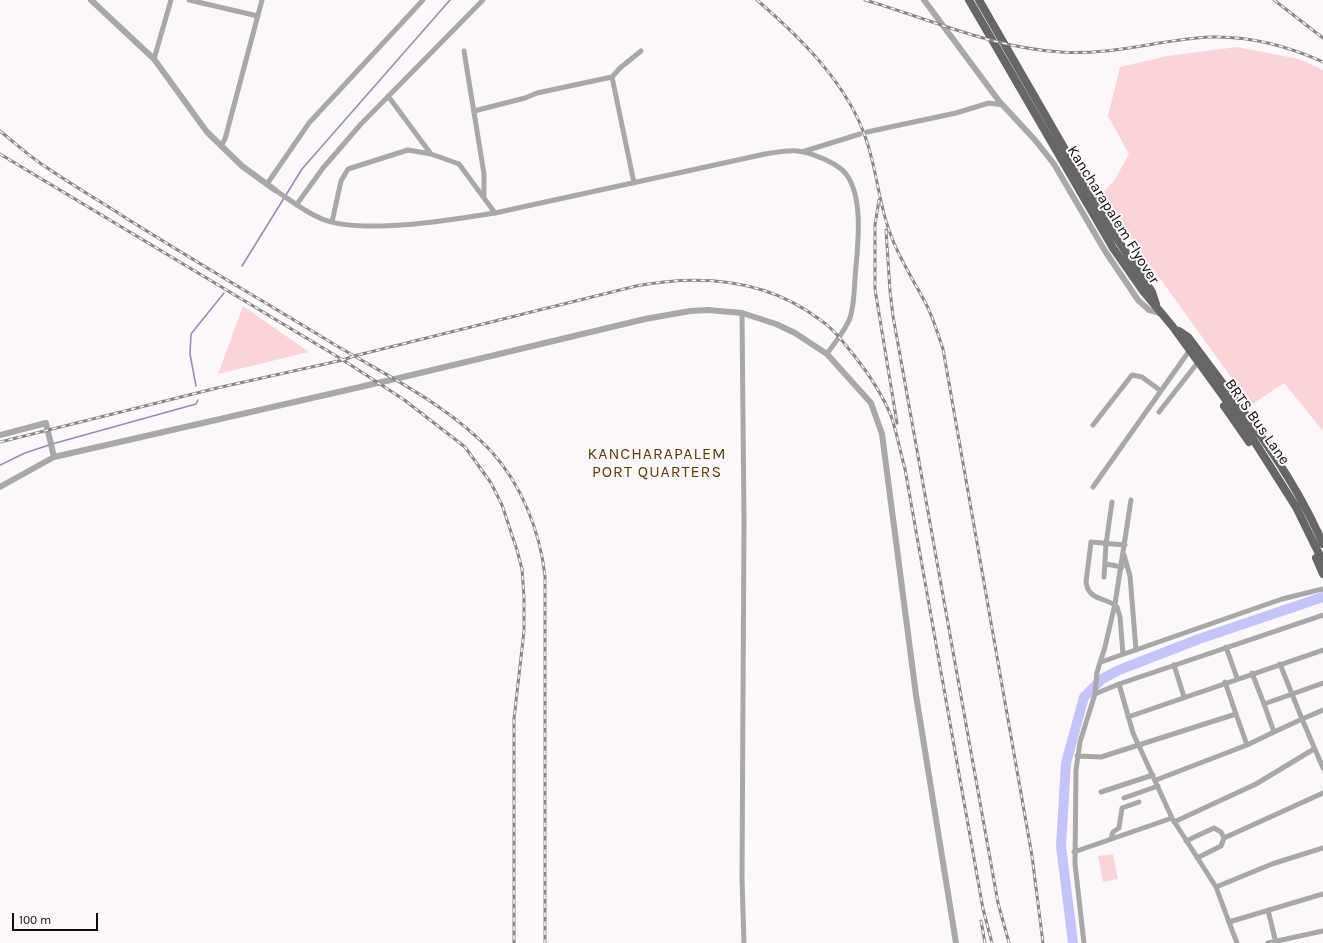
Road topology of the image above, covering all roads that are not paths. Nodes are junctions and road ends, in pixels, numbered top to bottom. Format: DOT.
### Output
graph roads {
  1 [pos="91,0"];
  2 [pos="171,0"];
  3 [pos="189,0"];
  4 [pos="262,0"];
  5 [pos="423,0"];
  6 [pos="482,0"];
  7 [pos="924,0"];
  8 [pos="969,0"];
  9 [pos="979,0"];
  10 [pos="258,16"];
  11 [pos="464,51"];
  12 [pos="641,51"];
  13 [pos="154,59"];
  14 [pos="612,77"];
  15 [pos="994,93"];
  16 [pos="388,96"];
  17 [pos="989,103"];
  18 [pos="1003,105"];
  19 [pos="474,111"];
  20 [pos="867,132"];
  21 [pos="860,134"];
  22 [pos="221,146"];
  23 [pos="805,151"];
  24 [pos="431,154"];
  25 [pos="634,183"];
  26 [pos="266,184"];
  27 [pos="275,190"];
  28 [pos="484,198"];
  29 [pos="295,202"];
  30 [pos="495,213"];
  31 [pos="332,222"];
  32 [pos="1146,289"];
  33 [pos="1156,304"];
  34 [pos="742,313"];
  35 [pos="1164,315"];
  36 [pos="1173,327"];
  37 [pos="827,354"];
  38 [pos="1187,354"];
  39 [pos="1195,366"];
  40 [pos="1165,385"];
  41 [pos="1161,391"];
  42 [pos="1174,392"];
  43 [pos="1159,412"];
  44 [pos="1093,425"];
  45 [pos="0,435"];
  46 [pos="54,457"];
  47 [pos="1092,487"];
  48 [pos="0,488"];
  49 [pos="1131,500"];
  50 [pos="1112,502"];
  51 [pos="1106,544"];
  52 [pos="1323,544"];
  53 [pos="1125,545"];
  54 [pos="1124,554"];
  55 [pos="1323,562"];
  56 [pos="1106,564"];
  57 [pos="1122,567"];
  58 [pos="1323,574"];
  59 [pos="1104,577"];
  60 [pos="1323,589"];
  61 [pos="1115,604"];
  62 [pos="1323,615"];
  63 [pos="1226,647"];
  64 [pos="1136,650"];
  65 [pos="1323,650"];
  66 [pos="1123,654"];
  67 [pos="1101,662"];
  68 [pos="1280,664"];
  69 [pos="1174,665"];
  70 [pos="1252,673"];
  71 [pos="1237,678"];
  72 [pos="1225,682"];
  73 [pos="1323,683"];
  74 [pos="1119,684"];
  75 [pos="1095,691"];
  76 [pos="1293,694"];
  77 [pos="1184,697"];
  78 [pos="1264,704"];
  79 [pos="1323,710"];
  80 [pos="1236,714"];
  81 [pos="1128,717"];
  82 [pos="1302,719"];
  83 [pos="1274,732"];
  84 [pos="1247,745"];
  85 [pos="1138,746"];
  86 [pos="1314,748"];
  87 [pos="1077,756"];
  88 [pos="1323,768"];
  89 [pos="1154,777"];
  90 [pos="1158,786"];
  91 [pos="1101,792"];
  92 [pos="1323,793"];
  93 [pos="1124,798"];
  94 [pos="1139,802"];
  95 [pos="1173,820"];
  96 [pos="1224,838"];
  97 [pos="1111,839"];
  98 [pos="1186,841"];
  99 [pos="1323,848"];
  100 [pos="1074,852"];
  101 [pos="1197,858"];
  102 [pos="1216,887"];
  103 [pos="1323,894"];
  104 [pos="1268,910"];
  105 [pos="1229,922"];
  106 [pos="1323,931"];
  107 [pos="1276,942"];
  108 [pos="744,943"];
  109 [pos="956,943"];
  110 [pos="1084,943"];
  111 [pos="1236,943"];
  112 [pos="1268,943"];
  1 -- 13 [label="street"];
  2 -- 13 [label="street"];
  3 -- 10 [label="street"];
  4 -- 10 [label="street"];
  5 -- 26 [label="street"];
  6 -- 16 [label="street"];
  7 -- 15 [label="street"];
  8 -- 32 [label="main road, Kancharapalem Flyover"];
  9 -- 32 [label="main road, Kancharapalem Flyover"];
  10 -- 22 [label="street"];
  11 -- 19 [label="street"];
  12 -- 14 [label="street"];
  13 -- 22 [label="street"];
  14 -- 19 [label="street"];
  14 -- 25 [label="street"];
  15 -- 17 [label="street"];
  15 -- 18 [label="street"];
  16 -- 24 [label="street"];
  16 -- 29 [label="street"];
  17 -- 18 [label="street"];
  17 -- 20 [label="street"];
  18 -- 35 [label="street"];
  19 -- 28 [label="street"];
  21 -- 23 [label="street"];
  22 -- 26 [label="street"];
  23 -- 25 [label="street"];
  23 -- 37 [label="street"];
  24 -- 28 [label="street"];
  24 -- 31 [label="street"];
  25 -- 30 [label="street"];
  26 -- 27 [label="street"];
  27 -- 29 [label="street"];
  28 -- 30 [label="street"];
  29 -- 31 [label="street"];
  30 -- 31 [label="street"];
  32 -- 33 [label="main road, Kancharapalem Flyover"];
  33 -- 35 [label="main road, BRTS Bus Lane"];
  34 -- 37 [label="street"];
  34 -- 46 [label="street"];
  34 -- 108 [label="street"];
  35 -- 36 [label="main road, BRTS Bus Lane"];
  36 -- 38 [label="main road"];
  36 -- 52 [label="main road"];
  36 -- 55 [label="main road, BRTS Bus Lane"];
  37 -- 109 [label="street"];
  38 -- 39 [label="main road"];
  38 -- 40 [label="street"];
  39 -- 42 [label="street"];
  39 -- 58 [label="main road"];
  40 -- 41 [label="street"];
  40 -- 42 [label="street"];
  41 -- 44 [label="street"];
  41 -- 47 [label="street"];
  42 -- 43 [label="street"];
  45 -- 46 [label="street"];
  46 -- 48 [label="street"];
  49 -- 53 [label="street"];
  50 -- 51 [label="street"];
  51 -- 53 [label="street"];
  51 -- 56 [label="street"];
  51 -- 61 [label="street"];
  53 -- 54 [label="street"];
  54 -- 57 [label="street"];
  54 -- 64 [label="street"];
  56 -- 57 [label="street"];
  56 -- 59 [label="street"];
  57 -- 61 [label="street"];
  60 -- 64 [label="street"];
  61 -- 66 [label="street"];
  61 -- 67 [label="street"];
  62 -- 63 [label="street"];
  63 -- 69 [label="street"];
  63 -- 71 [label="street"];
  64 -- 66 [label="street"];
  65 -- 68 [label="street"];
  66 -- 67 [label="street"];
  67 -- 75 [label="street"];
  68 -- 70 [label="street"];
  68 -- 76 [label="street"];
  69 -- 74 [label="street"];
  69 -- 77 [label="street"];
  70 -- 71 [label="street"];
  70 -- 78 [label="street"];
  71 -- 72 [label="street"];
  72 -- 77 [label="street"];
  72 -- 80 [label="street"];
  73 -- 76 [label="street"];
  74 -- 75 [label="street"];
  74 -- 81 [label="street"];
  75 -- 87 [label="street"];
  76 -- 78 [label="street"];
  76 -- 82 [label="street"];
  77 -- 81 [label="street"];
  78 -- 83 [label="street"];
  79 -- 82 [label="street"];
  80 -- 84 [label="street"];
  80 -- 85 [label="street"];
  81 -- 85 [label="street"];
  82 -- 83 [label="street"];
  82 -- 86 [label="street"];
  83 -- 84 [label="street"];
  84 -- 89 [label="street"];
  85 -- 87 [label="street"];
  85 -- 89 [label="street"];
  86 -- 88 [label="street"];
  86 -- 95 [label="street"];
  87 -- 100 [label="street"];
  89 -- 90 [label="street"];
  89 -- 91 [label="street"];
  90 -- 93 [label="street"];
  90 -- 95 [label="street"];
  92 -- 96 [label="street"];
  94 -- 97 [label="street"];
  95 -- 97 [label="street"];
  95 -- 98 [label="street"];
  96 -- 98 [label="street"];
  96 -- 101 [label="street"];
  97 -- 100 [label="street"];
  98 -- 101 [label="street"];
  99 -- 102 [label="street"];
  100 -- 110 [label="street"];
  101 -- 102 [label="street"];
  102 -- 105 [label="street"];
  103 -- 104 [label="street"];
  104 -- 105 [label="street"];
  104 -- 107 [label="street"];
  105 -- 111 [label="street"];
  106 -- 107 [label="street"];
  107 -- 112 [label="street"];
}
